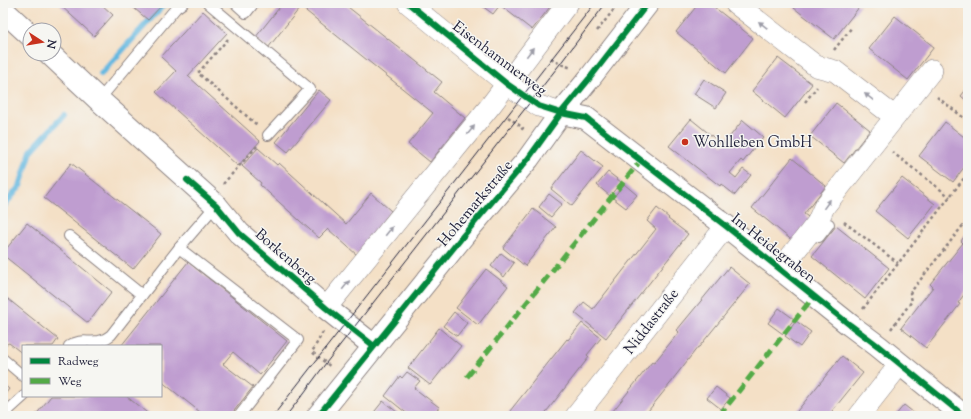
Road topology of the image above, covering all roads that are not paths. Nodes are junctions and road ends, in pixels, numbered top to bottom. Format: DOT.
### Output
graph roads {
  1 [pos="208,3"];
  2 [pos="235,3"];
  3 [pos="254,3"];
  4 [pos="408,3"];
  5 [pos="568,3"];
  6 [pos="648,3"];
  7 [pos="735,3"];
  8 [pos="177,5"];
  9 [pos="3,10"];
  10 [pos="22,28"];
  11 [pos="59,62"];
  12 [pos="927,77"];
  13 [pos="507,84"];
  14 [pos="99,100"];
  15 [pos="561,113"];
  16 [pos="896,117"];
  17 [pos="268,135"];
  18 [pos="216,205"];
  19 [pos="827,216"];
  20 [pos="726,226"];
  21 [pos="69,236"];
  22 [pos="811,247"];
  23 [pos="179,248"];
  24 [pos="787,272"];
  25 [pos="142,295"];
  26 [pos="326,308"];
  27 [pos="70,345"];
  28 [pos="374,346"];
  29 [pos="3,359"];
  30 [pos="900,364"];
  31 [pos="22,375"];
  32 [pos="23,397"];
  33 [pos="3,415"];
  34 [pos="239,416"];
  35 [pos="318,416"];
  36 [pos="576,416"];
  37 [pos="859,416"];
  38 [pos="964,416"];
  1 -- 17 [label="lane"];
  2 -- 3 [label="lane"];
  4 -- 13 [label="street, Eisenhammerweg"];
  13 -- 5 [label="street, one-way"];
  6 -- 15 [label="street, Hohemarkstraße"];
  16 -- 7 [label="street, one-way"];
  8 -- 14 [label="lane"];
  9 -- 10 [label="street"];
  11 -- 14 [label="street, Borkenberg"];
  12 -- 16 [label="street, Im Heidegraben"];
  13 -- 15 [label="street, Eisenhammerweg"];
  26 -- 13 [label="street, one-way"];
  14 -- 18 [label="street, Borkenberg"];
  15 -- 20 [label="street, Im Heidegraben"];
  15 -- 28 [label="street, Hohemarkstraße"];
  19 -- 16 [label="street, Im Heidegraben, one-way"];
  18 -- 23 [label="lane"];
  18 -- 26 [label="street, Borkenberg"];
  19 -- 22 [label="lane"];
  19 -- 24 [label="street, Im Heidegraben"];
  20 -- 24 [label="street, Im Heidegraben"];
  20 -- 36 [label="street, Niddastraße"];
  21 -- 25 [label="lane"];
  23 -- 25 [label="lane"];
  23 -- 34 [label="lane"];
  24 -- 30 [label="street, Im Heidegraben"];
  25 -- 27 [label="lane"];
  26 -- 28 [label="street, Borkenberg"];
  28 -- 35 [label="street, Hohemarkstraße"];
  29 -- 31 [label="lane"];
  30 -- 37 [label="street"];
  30 -- 38 [label="street, Im Heidegraben"];
  32 -- 33 [label="lane"];
}
